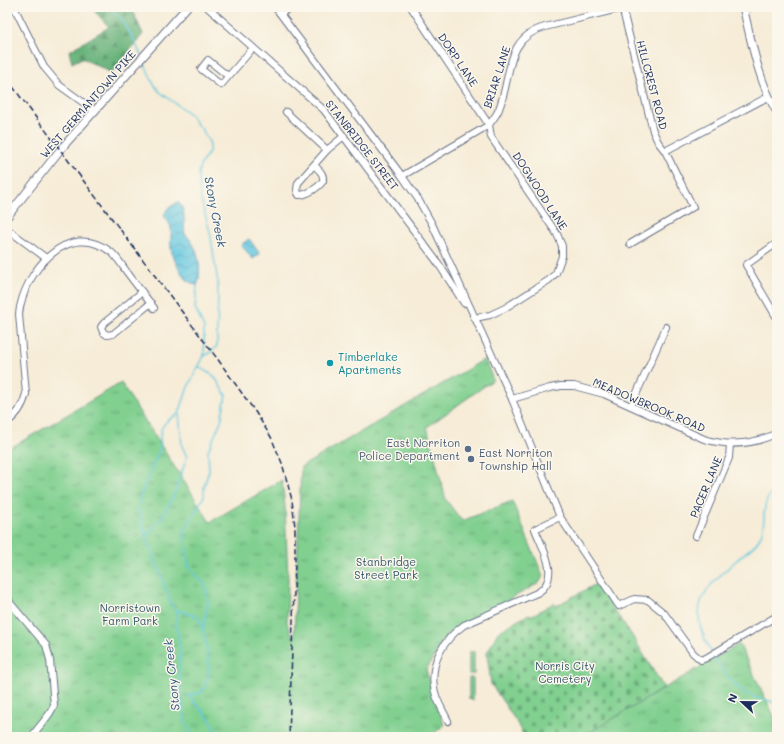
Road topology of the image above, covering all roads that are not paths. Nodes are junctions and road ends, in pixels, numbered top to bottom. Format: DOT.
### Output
graph roads {
  1 [pos="14,7"];
  2 [pos="187,7"];
  3 [pos="207,7"];
  4 [pos="275,7"];
  5 [pos="290,7"];
  6 [pos="411,7"];
  7 [pos="752,7"];
  8 [pos="622,8"];
  9 [pos="744,8"];
  10 [pos="281,14"];
  11 [pos="254,48"];
  12 [pos="228,76"];
  13 [pos="768,97"];
  14 [pos="95,111"];
  15 [pos="286,112"];
  16 [pos="777,112"];
  17 [pos="489,124"];
  18 [pos="344,136"];
  19 [pos="327,150"];
  20 [pos="665,151"];
  21 [pos="314,166"];
  22 [pos="402,176"];
  23 [pos="7,217"];
  24 [pos="7,230"];
  25 [pos="777,243"];
  26 [pos="630,244"];
  27 [pos="46,258"];
  28 [pos="142,292"];
  29 [pos="475,318"];
  30 [pos="777,318"];
  31 [pos="666,327"];
  32 [pos="512,400"];
  33 [pos="631,406"];
  34 [pos="7,422"];
  35 [pos="777,433"];
  36 [pos="730,444"];
  37 [pos="560,517"];
  38 [pos="696,536"];
  39 [pos="7,596"];
  40 [pos="777,616"];
  41 [pos="448,721"];
  42 [pos="32,737"];
  1 -- 14 [label="street"];
  2 -- 14 [label="main road, WEST GERMANTOWN PIKE"];
  3 -- 11 [label="street, STANBRIDGE STREET"];
  4 -- 10 [label="street, STANBRIDGE STREET"];
  5 -- 10 [label="street"];
  6 -- 17 [label="street, DORP LANE"];
  7 -- 9 [label="street"];
  8 -- 17 [label="street, BRIAR LANE"];
  8 -- 20 [label="street, HILLCREST ROAD"];
  9 -- 13 [label="main road"];
  10 -- 22 [label="street, STANBRIDGE STREET"];
  11 -- 12 [label="street"];
  11 -- 18 [label="street, STANBRIDGE STREET"];
  13 -- 16 [label="main road"];
  13 -- 20 [label="street"];
  14 -- 23 [label="main road, WEST GERMANTOWN PIKE"];
  15 -- 19 [label="street"];
  17 -- 22 [label="street, BRIAR LANE"];
  17 -- 29 [label="street, DOGWOOD LANE"];
  18 -- 19 [label="street"];
  18 -- 29 [label="street, STANBRIDGE STREET"];
  19 -- 21 [label="street"];
  20 -- 26 [label="street, HILLCREST ROAD"];
  21 -- 21 [label="street"];
  22 -- 29 [label="street, STANBRIDGE STREET"];
  24 -- 27 [label="street"];
  25 -- 30 [label="street"];
  27 -- 28 [label="street"];
  27 -- 34 [label="street"];
  28 -- 28 [label="street"];
  29 -- 32 [label="street, STANBRIDGE STREET"];
  31 -- 33 [label="street"];
  32 -- 33 [label="street, MEADOWBROOK ROAD"];
  32 -- 37 [label="street, STANBRIDGE STREET"];
  33 -- 36 [label="street, MEADOWBROOK ROAD"];
  35 -- 36 [label="street, MEADOWBROOK ROAD"];
  36 -- 38 [label="street, PACER LANE"];
  37 -- 40 [label="street, STANBRIDGE STREET"];
  37 -- 41 [label="street"];
  39 -- 42 [label="street"];
}
